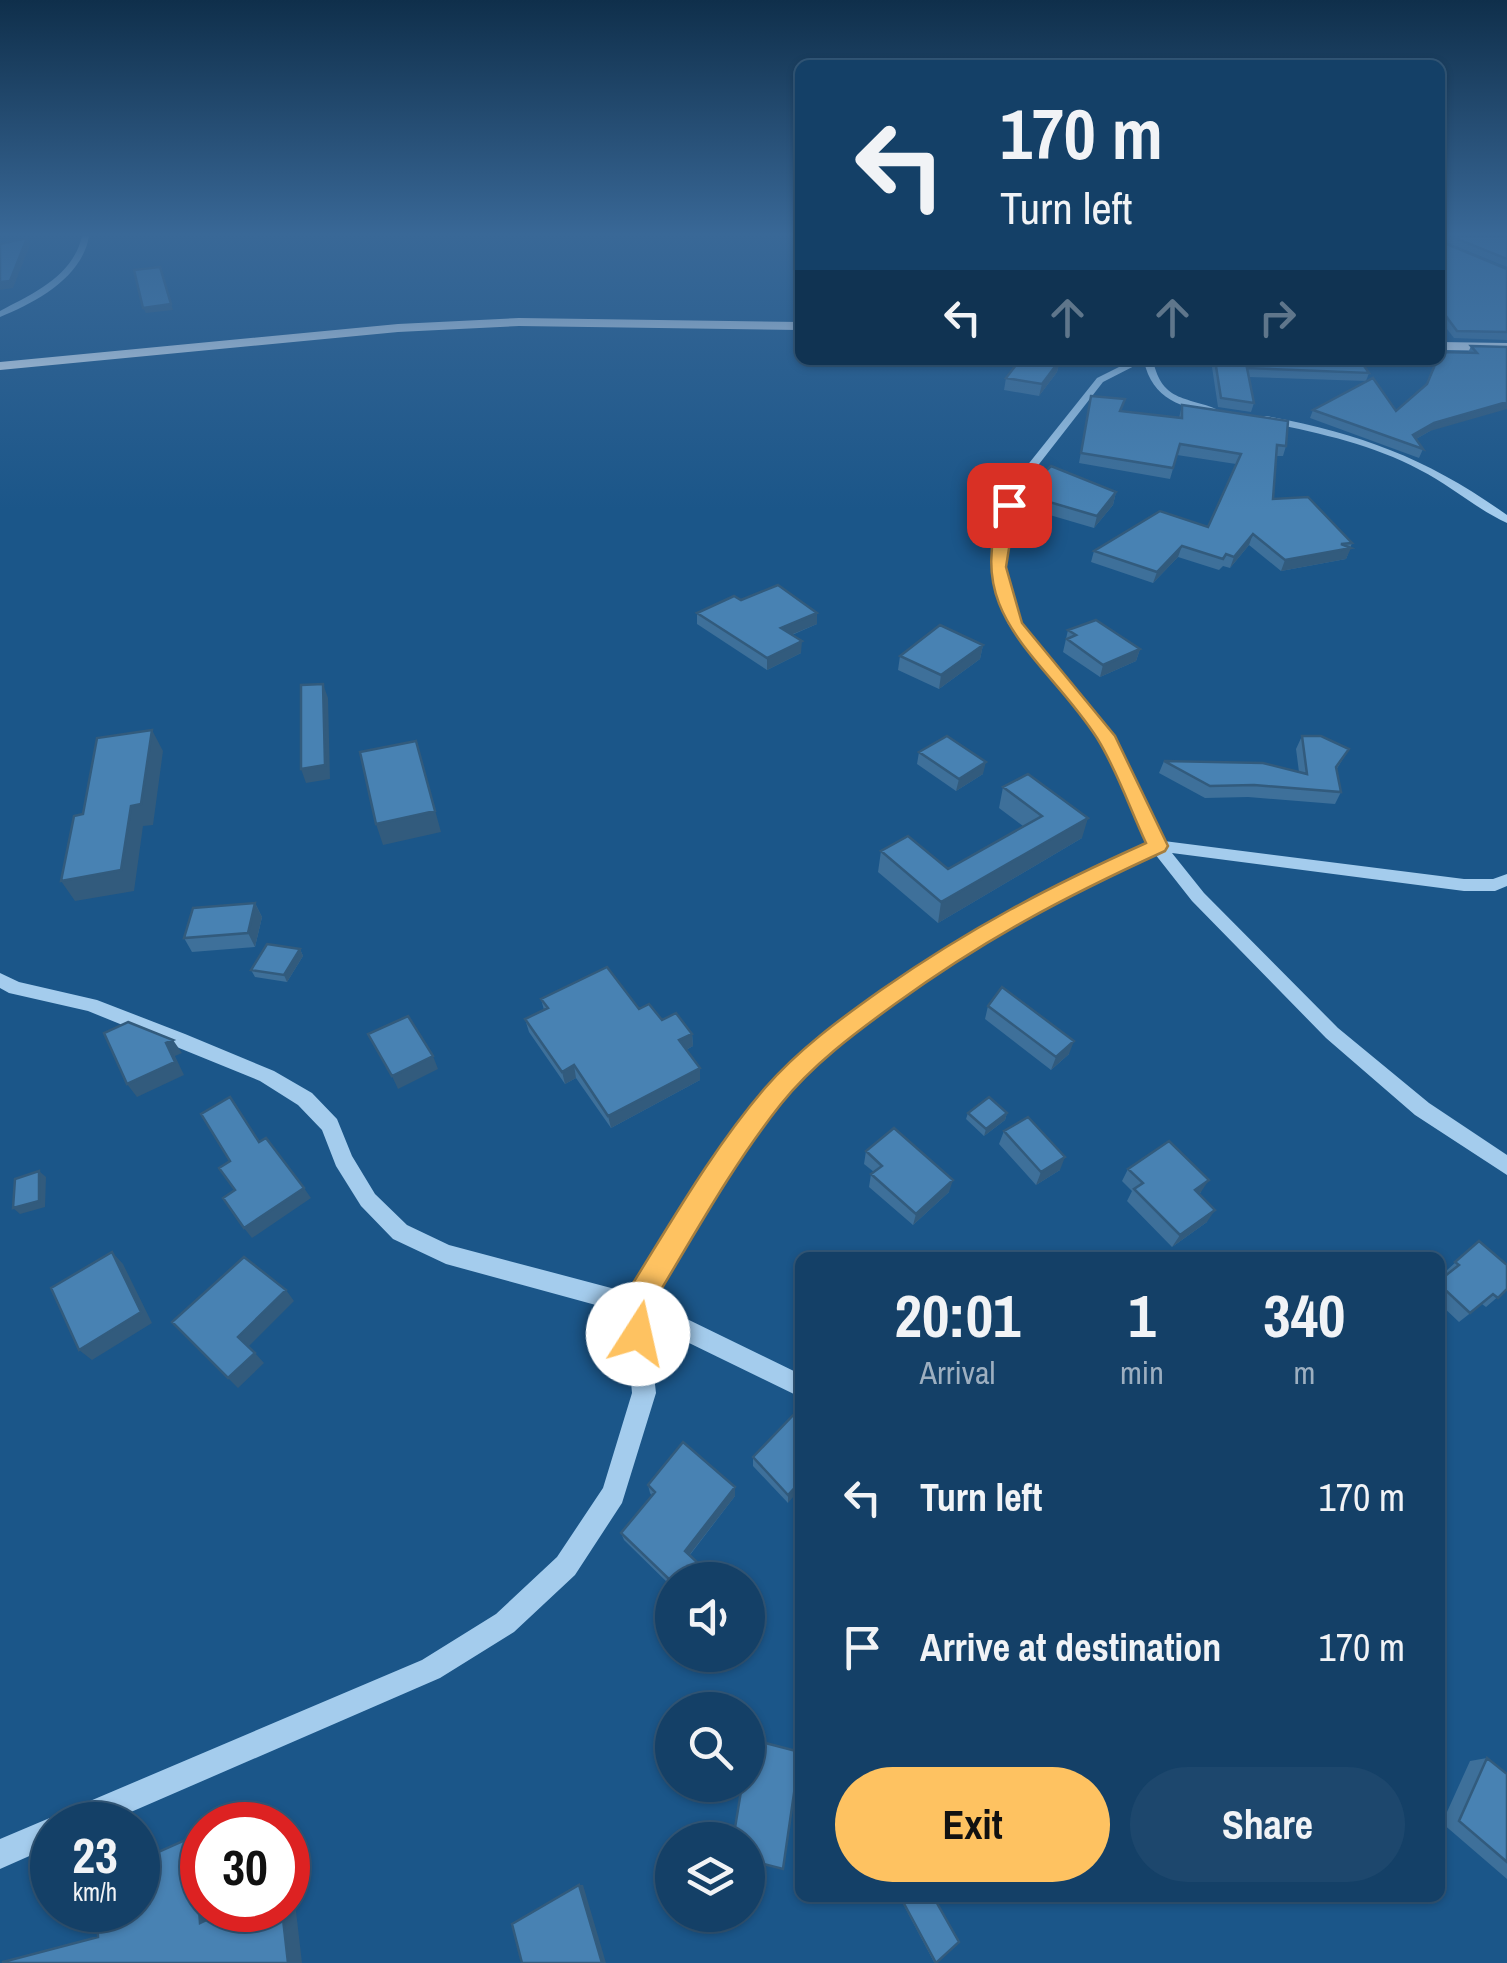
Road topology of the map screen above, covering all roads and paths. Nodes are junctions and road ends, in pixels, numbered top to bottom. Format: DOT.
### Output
graph roads {
  1 [pos="406,328"];
  2 [pos="1445,346"];
  3 [pos="1507,347"];
  4 [pos="1133,365"];
  5 [pos="1146,365"];
  6 [pos="0,366"];
  7 [pos="1234,414"];
  8 [pos="1253,416"];
  9 [pos="1507,520"];
  10 [pos="1158,846"];
  11 [pos="1507,880"];
  12 [pos="5,987"];
  13 [pos="1507,1166"];
  14 [pos="635,1306"];
  15 [pos="795,1384"];
  16 [pos="121,1802"];
  17 [pos="30,1841"];
  18 [pos="0,1854"];
  1 -- 6 [label="main road"];
  2 -- 3 [label="main road"];
  4 -- 10 [label="street"];
  5 -- 7 [label="street"];
  8 -- 9 [label="street"];
  10 -- 11 [label="street"];
  10 -- 13 [label="street"];
  10 -- 14 [label="street"];
  12 -- 14 [label="street"];
  14 -- 15 [label="street"];
  14 -- 16 [label="street"];
  17 -- 18 [label="street"];
}
